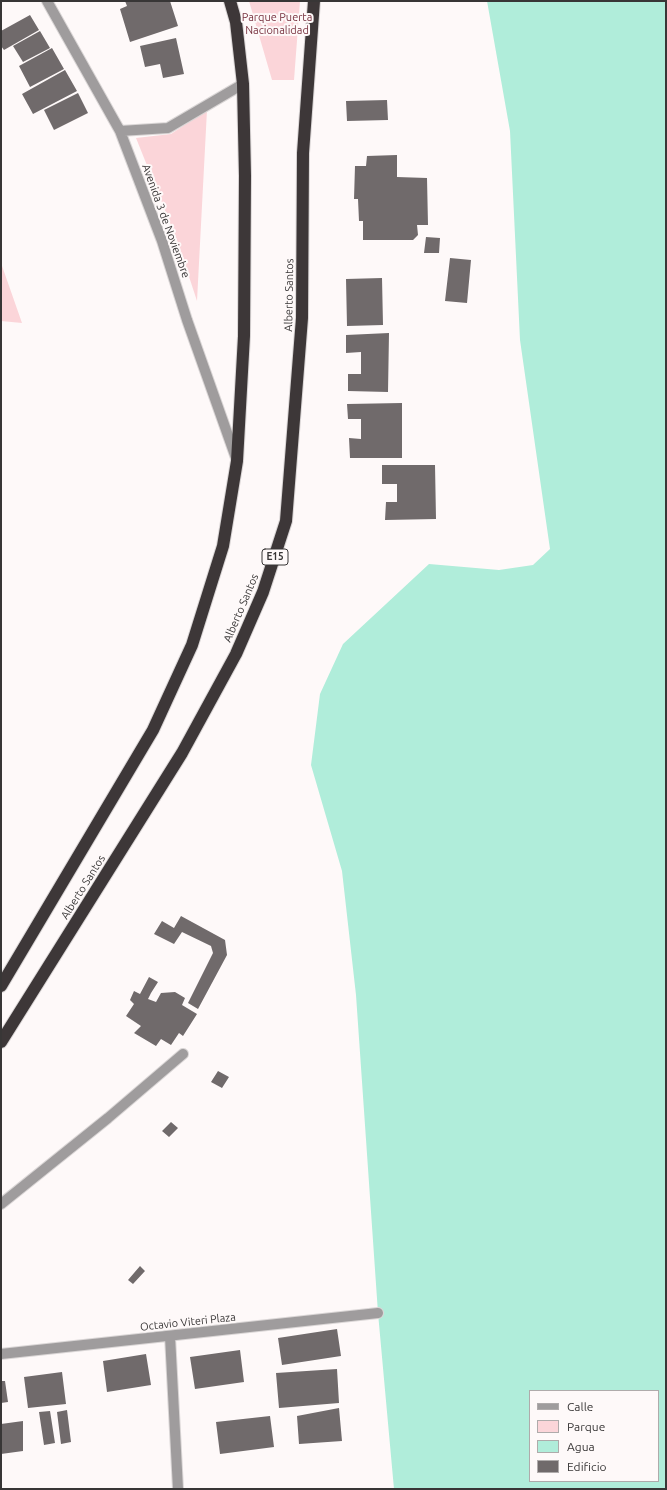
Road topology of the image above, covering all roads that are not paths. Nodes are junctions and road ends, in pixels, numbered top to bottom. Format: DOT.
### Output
graph roads {
  1 [pos="47,1"];
  2 [pos="230,1"];
  3 [pos="314,1"];
  4 [pos="243,84"];
  5 [pos="120,131"];
  6 [pos="237,461"];
  7 [pos="1,986"];
  8 [pos="1,1042"];
  9 [pos="182,1054"];
  10 [pos="1,1204"];
  11 [pos="378,1313"];
  12 [pos="170,1336"];
  13 [pos="1,1354"];
  14 [pos="178,1489"];
  1 -- 5 [label="street, Avenida 3 de Noviembre"];
  2 -- 4 [label="highway, Alberto Santos"];
  3 -- 8 [label="highway, Alberto Santos / E15"];
  4 -- 5 [label="street"];
  4 -- 6 [label="highway, Alberto Santos"];
  5 -- 6 [label="street, Avenida 3 de Noviembre"];
  6 -- 7 [label="highway, Alberto Santos"];
  9 -- 10 [label="street"];
  11 -- 12 [label="street, Octavio Viteri Plaza"];
  12 -- 13 [label="street, Octavio Viteri Plaza"];
  12 -- 14 [label="street"];
}
